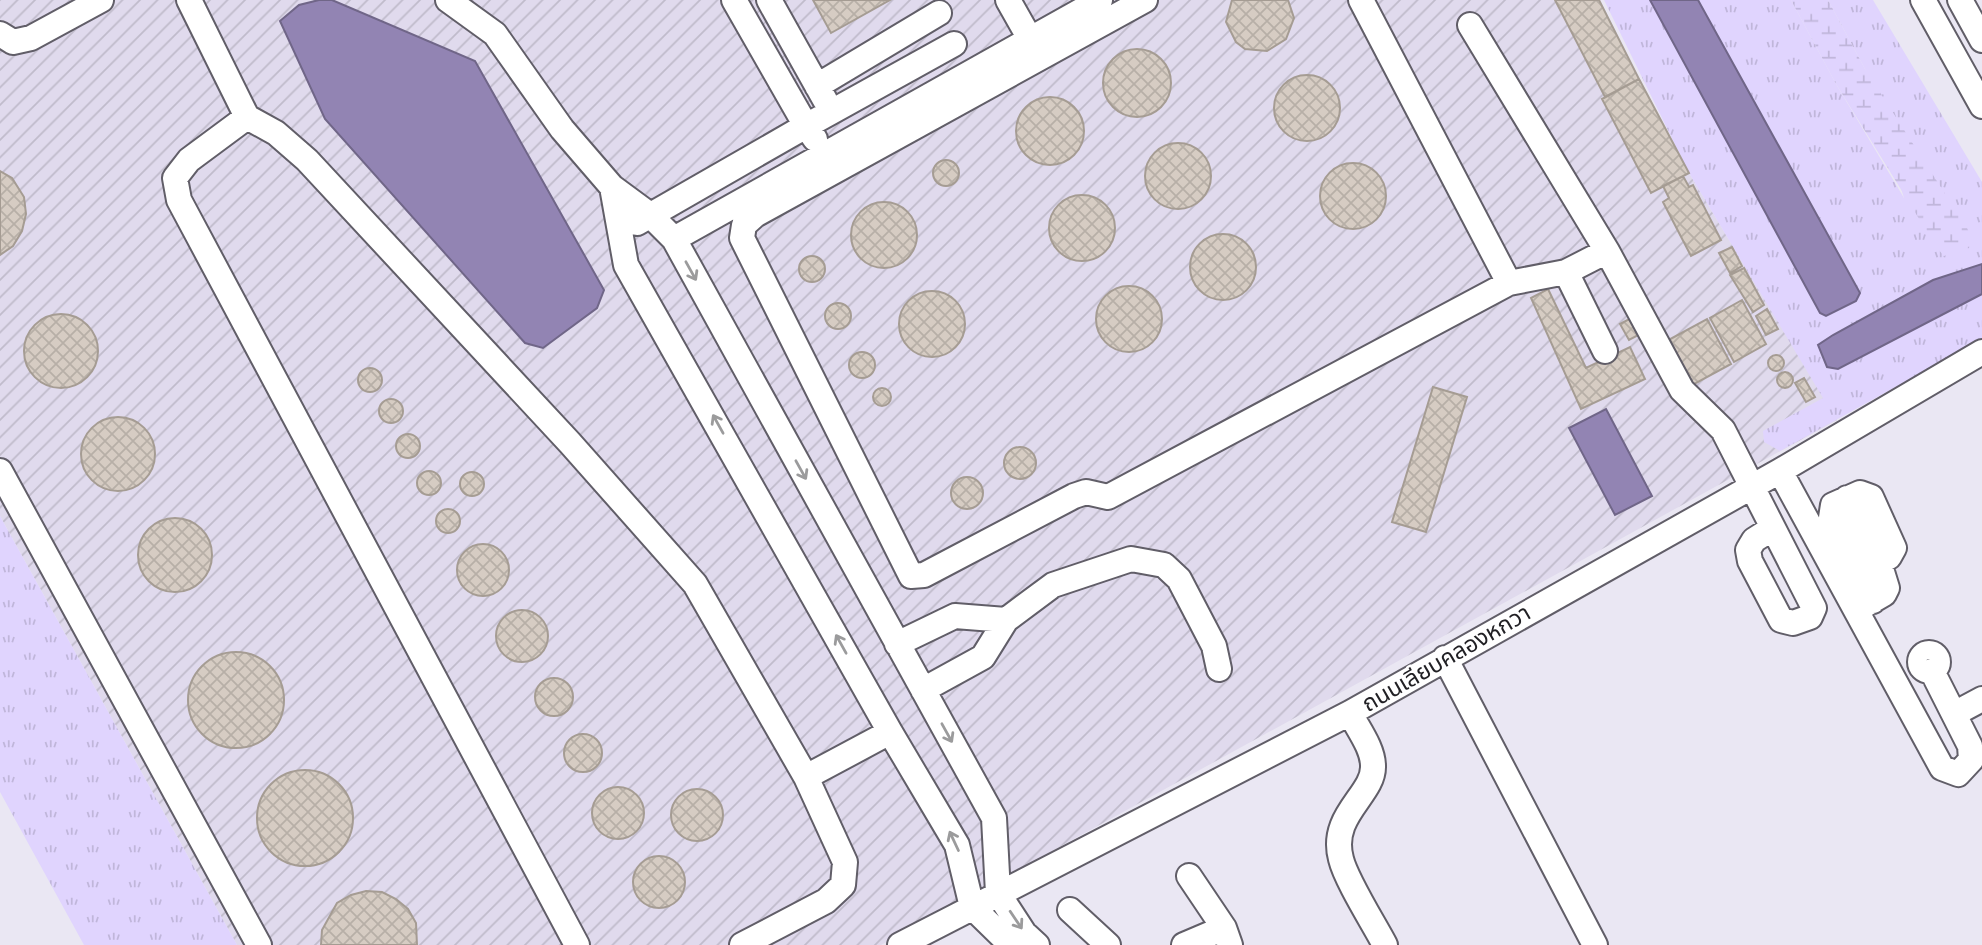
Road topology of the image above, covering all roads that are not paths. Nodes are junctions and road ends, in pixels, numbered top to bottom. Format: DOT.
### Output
graph roads {
  1 [pos="101,0"];
  2 [pos="189,0"];
  3 [pos="448,0"];
  4 [pos="734,0"];
  5 [pos="769,0"];
  6 [pos="1008,0"];
  7 [pos="1100,0"];
  8 [pos="1145,0"];
  9 [pos="1361,0"];
  10 [pos="1923,0"];
  11 [pos="1960,0"];
  12 [pos="939,13"];
  13 [pos="1470,25"];
  14 [pos="0,34"];
  15 [pos="1030,39"];
  16 [pos="1982,40"];
  17 [pos="954,44"];
  18 [pos="817,86"];
  19 [pos="1982,106"];
  20 [pos="832,112"];
  21 [pos="247,117"];
  22 [pos="806,126"];
  23 [pos="825,154"];
  24 [pos="612,187"];
  25 [pos="650,215"];
  26 [pos="619,234"];
  27 [pos="674,239"];
  28 [pos="1607,251"];
  29 [pos="1566,272"];
  30 [pos="1509,283"];
  31 [pos="1605,351"];
  32 [pos="1982,352"];
  33 [pos="0,471"];
  34 [pos="1780,471"];
  35 [pos="1752,486"];
  36 [pos="1773,528"];
  37 [pos="1865,606"];
  38 [pos="1006,620"];
  39 [pos="897,643"];
  40 [pos="1445,658"];
  41 [pos="1219,669"];
  42 [pos="1932,671"];
  43 [pos="923,690"];
  44 [pos="1982,699"];
  45 [pos="1350,713"];
  46 [pos="1954,714"];
  47 [pos="890,732"];
  48 [pos="806,777"];
  49 [pos="1189,876"];
  50 [pos="998,893"];
  51 [pos="972,907"];
  52 [pos="1070,910"];
  53 [pos="1227,937"];
  54 [pos="259,945"];
  55 [pos="577,945"];
  56 [pos="742,945"];
  57 [pos="900,945"];
  58 [pos="1011,945"];
  59 [pos="1037,945"];
  60 [pos="1108,945"];
  61 [pos="1184,945"];
  62 [pos="1385,945"];
  63 [pos="1595,945"];
  1 -- 14 [label="street"];
  2 -- 21 [label="street"];
  3 -- 24 [label="street"];
  4 -- 22 [label="street"];
  5 -- 18 [label="street"];
  6 -- 15 [label="street"];
  7 -- 15 [label="street"];
  8 -- 30 [label="street"];
  9 -- 30 [label="street"];
  10 -- 19 [label="street"];
  11 -- 16 [label="street"];
  12 -- 18 [label="street"];
  13 -- 28 [label="street"];
  15 -- 23 [label="street"];
  17 -- 20 [label="street"];
  18 -- 20 [label="street"];
  20 -- 22 [label="street"];
  21 -- 48 [label="street"];
  21 -- 55 [label="street"];
  22 -- 23 [label="street"];
  22 -- 25 [label="street"];
  23 -- 27 [label="street"];
  24 -- 25 [label="street"];
  24 -- 26 [label="street"];
  25 -- 26 [label="street"];
  25 -- 27 [label="street"];
  47 -- 26 [label="street, one-way"];
  27 -- 39 [label="street, one-way"];
  28 -- 29 [label="street"];
  28 -- 35 [label="street"];
  29 -- 30 [label="street"];
  29 -- 31 [label="street"];
  32 -- 34 [label="street, ถนนเลียบคลองหกวา"];
  33 -- 54 [label="street"];
  34 -- 35 [label="street, ถนนเลียบคลองหกวา"];
  34 -- 37 [label="street"];
  35 -- 36 [label="street"];
  35 -- 40 [label="street, ถนนเลียบคลองหกวา"];
  37 -- 37 [label="street"];
  37 -- 46 [label="street"];
  38 -- 39 [label="street"];
  38 -- 41 [label="street"];
  38 -- 43 [label="street"];
  39 -- 43 [label="street"];
  40 -- 45 [label="street, ถนนเลียบคลองหกวา"];
  40 -- 63 [label="street"];
  42 -- 46 [label="street"];
  43 -- 50 [label="street, one-way"];
  44 -- 46 [label="street"];
  45 -- 50 [label="street, ถนนเลียบคลองหกวา"];
  45 -- 62 [label="street"];
  47 -- 48 [label="street"];
  51 -- 47 [label="street, one-way"];
  48 -- 56 [label="street"];
  49 -- 53 [label="street"];
  50 -- 51 [label="street, ถนนเลียบคลองหกวา"];
  50 -- 59 [label="street, one-way"];
  51 -- 57 [label="street, ถนนเลียบคลองหกวา"];
  51 -- 58 [label="street"];
  52 -- 60 [label="street"];
  53 -- 61 [label="street"];
}
